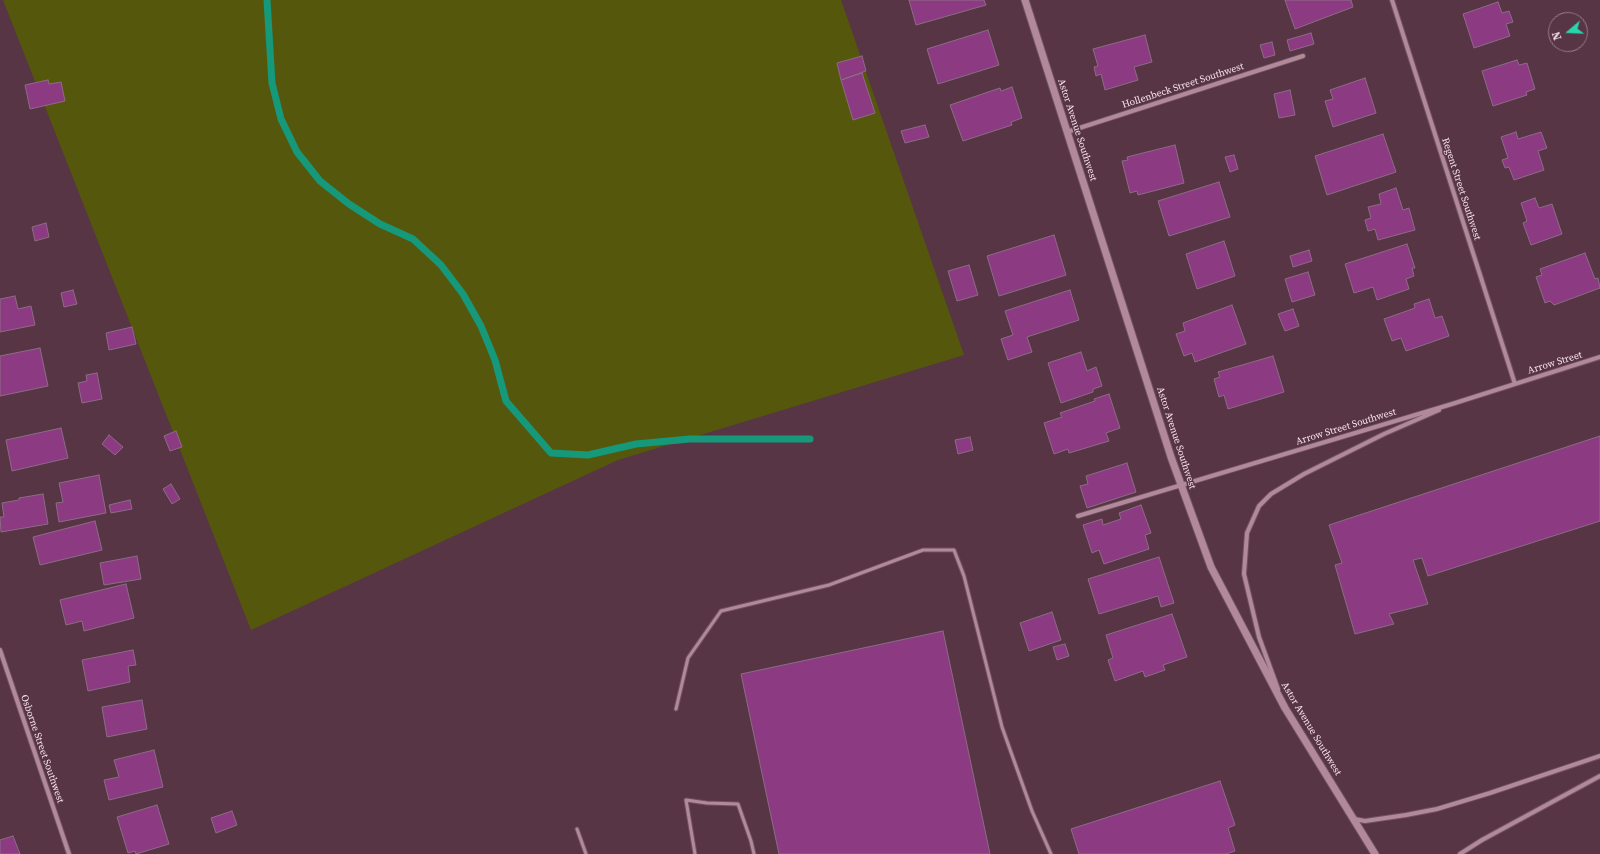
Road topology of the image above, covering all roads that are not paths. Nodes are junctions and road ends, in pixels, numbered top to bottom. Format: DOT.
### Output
graph roads {
  1 [pos="1025,0"];
  2 [pos="1392,0"];
  3 [pos="1303,56"];
  4 [pos="1067,132"];
  5 [pos="1600,357"];
  6 [pos="1515,384"];
  7 [pos="1452,404"];
  8 [pos="1180,485"];
  9 [pos="1078,516"];
  10 [pos="0,650"];
  11 [pos="1285,708"];
  12 [pos="676,709"];
  13 [pos="1600,756"];
  14 [pos="1600,776"];
  15 [pos="1353,819"];
  16 [pos="577,829"];
  17 [pos="69,854"];
  18 [pos="586,854"];
  19 [pos="695,854"];
  20 [pos="754,854"];
  21 [pos="1051,854"];
  22 [pos="1375,854"];
  23 [pos="1460,854"];
  1 -- 4 [label="street, Astor Avenue Southwest"];
  2 -- 6 [label="street, Regent Street Southwest"];
  3 -- 4 [label="street, Hollenbeck Street Southwest"];
  4 -- 8 [label="street, Astor Avenue Southwest"];
  5 -- 6 [label="street, Arrow Street"];
  6 -- 7 [label="street, Arrow Street Southwest"];
  7 -- 8 [label="street, Arrow Street Southwest"];
  7 -- 11 [label="street"];
  8 -- 9 [label="street"];
  8 -- 11 [label="street, Astor Avenue Southwest"];
  10 -- 17 [label="street, Osborne Street Southwest"];
  11 -- 15 [label="street, Astor Avenue Southwest"];
  12 -- 21 [label="lane"];
  13 -- 15 [label="street"];
  14 -- 23 [label="street"];
  15 -- 22 [label="street, Astor Avenue Southwest"];
  16 -- 18 [label="lane"];
  19 -- 20 [label="lane"];
}
